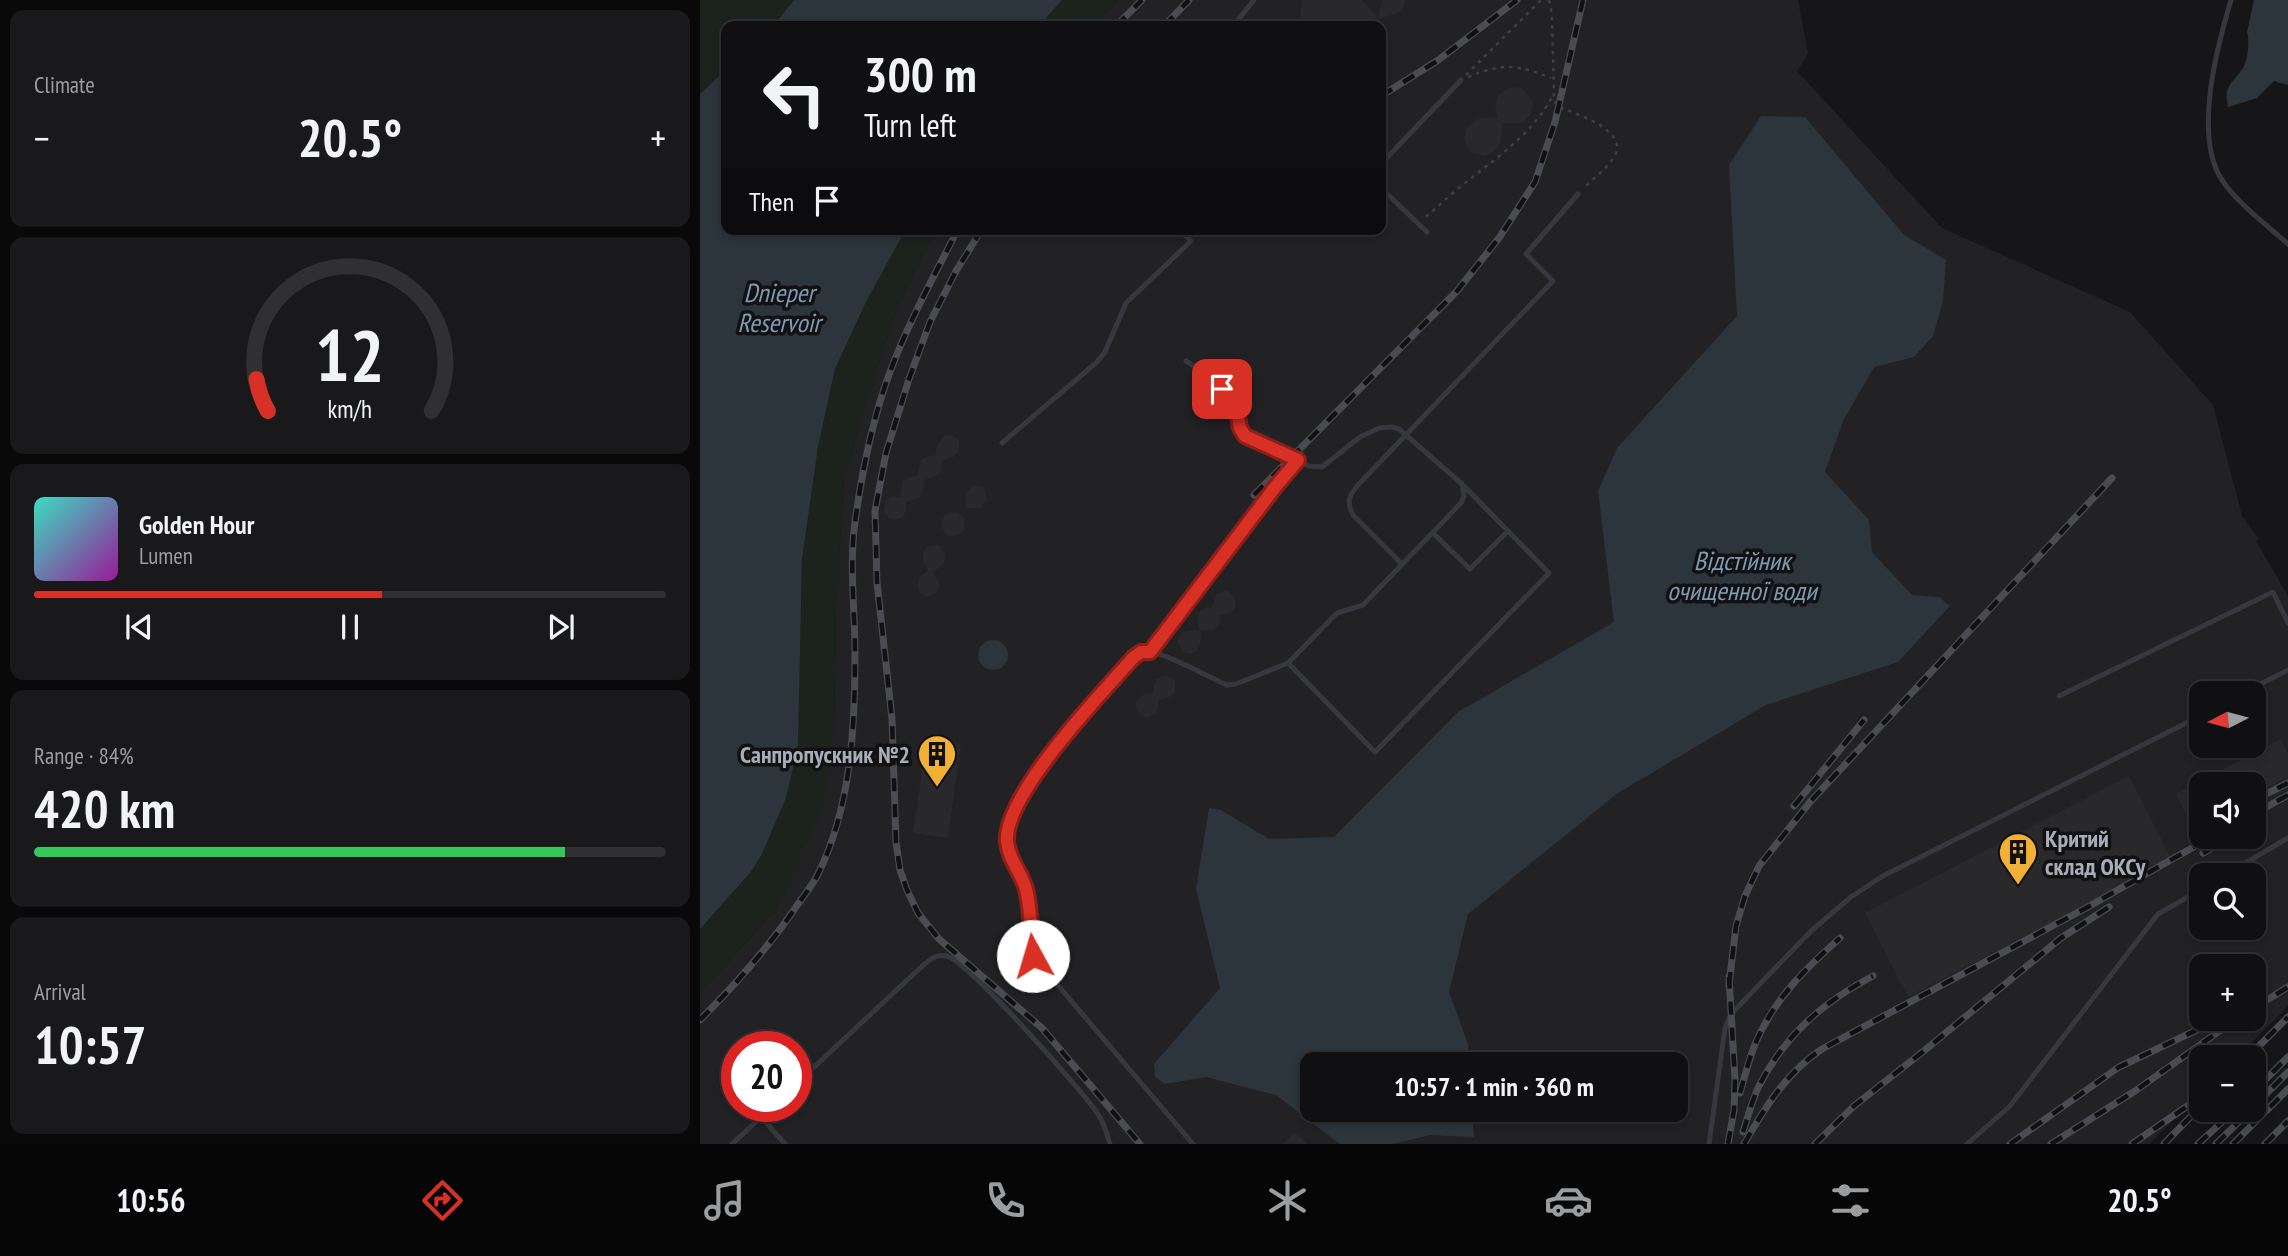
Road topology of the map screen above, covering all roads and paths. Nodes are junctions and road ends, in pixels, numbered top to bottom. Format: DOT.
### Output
graph roads {
  1 [pos="1254,0"];
  2 [pos="1541,0"];
  3 [pos="1549,0"];
  4 [pos="2231,0"];
  5 [pos="1237,21"];
  6 [pos="1552,79"];
  7 [pos="1461,80"];
  8 [pos="1553,94"];
  9 [pos="1386,159"];
  10 [pos="1386,193"];
  11 [pos="1578,194"];
  12 [pos="1419,224"];
  13 [pos="1427,232"];
  14 [pos="1184,235"];
  15 [pos="2288,244"];
  16 [pos="1186,361"];
  17 [pos="1405,435"];
  18 [pos="1002,443"];
  19 [pos="1298,460"];
  20 [pos="1462,484"];
  21 [pos="1508,531"];
  22 [pos="1433,533"];
  23 [pos="1402,564"];
  24 [pos="2288,623"];
  25 [pos="1150,652"];
  26 [pos="1288,663"];
  27 [pos="2288,670"];
  28 [pos="2266,681"];
  29 [pos="2059,696"];
  30 [pos="2189,722"];
  31 [pos="2288,838"];
  32 [pos="2245,863"];
  33 [pos="2189,897"];
  34 [pos="812,1069"];
  35 [pos="756,1122"];
  36 [pos="765,1122"];
  37 [pos="732,1144"];
  38 [pos="785,1144"];
  39 [pos="1110,1144"];
  40 [pos="1193,1144"];
  41 [pos="1709,1144"];
  42 [pos="1967,1144"];
  1 -- 5 [label="lane"];
  2 -- 7 [label="path"];
  3 -- 6 [label="path"];
  4 -- 15 [label="lane"];
  6 -- 7 [label="path"];
  6 -- 8 [label="path"];
  7 -- 9 [label="lane"];
  8 -- 11 [label="path"];
  8 -- 12 [label="path"];
  10 -- 12 [label="lane"];
  11 -- 17 [label="lane"];
  12 -- 13 [label="lane"];
  14 -- 18 [label="lane"];
  16 -- 19 [label="lane"];
  17 -- 19 [label="lane"];
  17 -- 20 [label="lane"];
  17 -- 23 [label="lane"];
  19 -- 25 [label="lane"];
  20 -- 21 [label="lane"];
  20 -- 22 [label="lane"];
  21 -- 22 [label="lane"];
  21 -- 26 [label="lane"];
  22 -- 23 [label="lane"];
  23 -- 26 [label="lane"];
  24 -- 29 [label="lane"];
  25 -- 26 [label="lane"];
  25 -- 40 [label="lane"];
  27 -- 28 [label="lane"];
  30 -- 41 [label="lane"];
  31 -- 32 [label="lane"];
  33 -- 42 [label="lane"];
  34 -- 39 [label="lane"];
  35 -- 37 [label="lane"];
  36 -- 38 [label="lane"];
}
